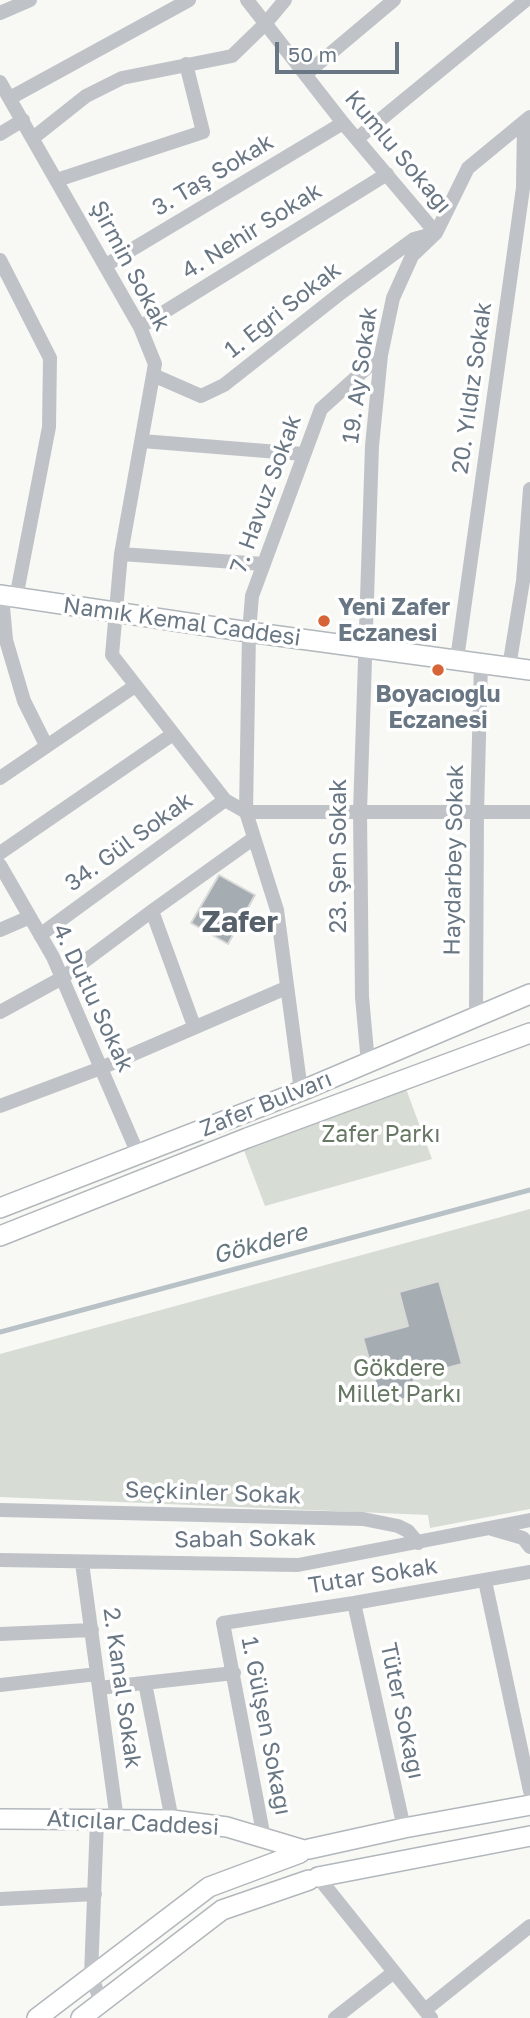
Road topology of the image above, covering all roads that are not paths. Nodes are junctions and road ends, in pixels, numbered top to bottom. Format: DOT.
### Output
graph roads {
  1 [pos="30,0"];
  2 [pos="189,0"];
  3 [pos="247,0"];
  4 [pos="285,0"];
  5 [pos="394,0"];
  6 [pos="526,0"];
  7 [pos="0,13"];
  8 [pos="265,24"];
  9 [pos="186,64"];
  10 [pos="306,74"];
  11 [pos="0,82"];
  12 [pos="10,98"];
  13 [pos="23,120"];
  14 [pos="527,120"];
  15 [pos="344,123"];
  16 [pos="0,134"];
  17 [pos="33,138"];
  18 [pos="358,138"];
  19 [pos="387,174"];
  20 [pos="57,180"];
  21 [pos="436,233"];
  22 [pos="0,260"];
  23 [pos="106,265"];
  24 [pos="140,327"];
  25 [pos="382,355"];
  26 [pos="153,375"];
  27 [pos="142,441"];
  28 [pos="303,454"];
  29 [pos="530,494"];
  30 [pos="121,554"];
  31 [pos="263,564"];
  32 [pos="527,581"];
  33 [pos="6,596"];
  34 [pos="115,612"];
  35 [pos="249,632"];
  36 [pos="367,649"];
  37 [pos="457,659"];
  38 [pos="481,663"];
  39 [pos="509,667"];
  40 [pos="530,670"];
  41 [pos="135,686"];
  42 [pos="173,734"];
  43 [pos="46,745"];
  44 [pos="0,778"];
  45 [pos="225,800"];
  46 [pos="246,812"];
  47 [pos="360,812"];
  48 [pos="477,812"];
  49 [pos="530,812"];
  50 [pos="254,838"];
  51 [pos="0,853"];
  52 [pos="0,865"];
  53 [pos="152,911"];
  54 [pos="30,917"];
  55 [pos="0,930"];
  56 [pos="40,935"];
  57 [pos="62,978"];
  58 [pos="286,988"];
  59 [pos="530,994"];
  60 [pos="0,1012"];
  61 [pos="476,1015"];
  62 [pos="194,1026"];
  63 [pos="530,1033"];
  64 [pos="368,1063"];
  65 [pos="101,1068"];
  66 [pos="301,1090"];
  67 [pos="0,1106"];
  68 [pos="138,1154"];
  69 [pos="0,1208"];
  70 [pos="0,1236"];
  71 [pos="0,1510"];
  72 [pos="530,1520"];
  73 [pos="489,1528"];
  74 [pos="418,1543"];
  75 [pos="530,1547"];
  76 [pos="0,1560"];
  77 [pos="82,1563"];
  78 [pos="530,1572"];
  79 [pos="485,1580"];
  80 [pos="354,1603"];
  81 [pos="223,1623"];
  82 [pos="92,1630"];
  83 [pos="0,1634"];
  84 [pos="234,1673"];
  85 [pos="98,1681"];
  86 [pos="145,1683"];
  87 [pos="0,1685"];
  88 [pos="530,1791"];
  89 [pos="530,1805"];
  90 [pos="0,1819"];
  91 [pos="107,1820"];
  92 [pos="172,1820"];
  93 [pos="404,1828"];
  94 [pos="530,1836"];
  95 [pos="264,1838"];
  96 [pos="304,1851"];
  97 [pos="314,1878"];
  98 [pos="95,1894"];
  99 [pos="0,1899"];
  100 [pos="530,1926"];
  101 [pos="394,1972"];
  102 [pos="91,1975"];
  103 [pos="101,2002"];
  104 [pos="428,2014"];
  105 [pos="37,2018"];
  106 [pos="81,2018"];
  107 [pos="335,2018"];
  1 -- 7 [label="street"];
  2 -- 12 [label="street"];
  3 -- 8 [label="street, Kumlu Sokağı"];
  4 -- 8 [label="street"];
  5 -- 10 [label="street"];
  6 -- 18 [label="street"];
  8 -- 9 [label="street"];
  8 -- 10 [label="street, Kumlu Sokağı"];
  9 -- 17 [label="street"];
  9 -- 20 [label="street"];
  10 -- 15 [label="street, Kumlu Sokağı"];
  11 -- 12 [label="street, Şirmin Sokak"];
  12 -- 13 [label="street, Şirmin Sokak"];
  13 -- 16 [label="street"];
  13 -- 17 [label="street, Şirmin Sokak"];
  14 -- 21 [label="street, 19. Ay Sokak"];
  14 -- 37 [label="street, 20. Yıldız Sokak"];
  15 -- 18 [label="street, Kumlu Sokağı"];
  15 -- 23 [label="street, 3. Taş Sokak"];
  17 -- 20 [label="street, Şirmin Sokak"];
  18 -- 19 [label="street, Kumlu Sokağı"];
  19 -- 21 [label="street, Kumlu Sokağı"];
  19 -- 24 [label="street, 4. Nehir Sokak"];
  20 -- 23 [label="street, Şirmin Sokak"];
  21 -- 25 [label="street, 19. Ay Sokak"];
  21 -- 26 [label="street, 1. Eğri Sokak"];
  22 -- 33 [label="street"];
  23 -- 24 [label="street, Şirmin Sokak"];
  24 -- 26 [label="street, Şirmin Sokak"];
  25 -- 28 [label="street, 7. Havuz Sokak"];
  25 -- 36 [label="street, 19. Ay Sokak"];
  26 -- 27 [label="street, Şirmin Sokak"];
  27 -- 28 [label="street"];
  27 -- 30 [label="street, Şirmin Sokak"];
  28 -- 31 [label="street, 7. Havuz Sokak"];
  29 -- 32 [label="street"];
  30 -- 31 [label="street"];
  30 -- 34 [label="street, Şirmin Sokak"];
  31 -- 35 [label="street, 7. Havuz Sokak"];
  32 -- 39 [label="street"];
  33 -- 34 [label="main road, Namık Kemal Caddesi"];
  33 -- 43 [label="street"];
  34 -- 35 [label="main road, Namık Kemal Caddesi"];
  34 -- 41 [label="street, Şirmin Sokak"];
  35 -- 36 [label="main road, Namık Kemal Caddesi"];
  35 -- 46 [label="street, 7. Havuz Sokak"];
  36 -- 37 [label="main road, Namık Kemal Caddesi"];
  36 -- 47 [label="street, 23. Şen Sokak"];
  37 -- 38 [label="main road, Namık Kemal Caddesi"];
  38 -- 39 [label="main road, Namık Kemal Caddesi"];
  38 -- 48 [label="street, Haydarbey Sokak"];
  39 -- 40 [label="main road, Namık Kemal Caddesi"];
  41 -- 42 [label="street, Şirmin Sokak"];
  41 -- 43 [label="street"];
  42 -- 45 [label="street, Şirmin Sokak"];
  42 -- 51 [label="street"];
  43 -- 44 [label="street"];
  45 -- 46 [label="street, 34. Gül Sokak"];
  45 -- 56 [label="street, 34. Gül Sokak"];
  46 -- 47 [label="street"];
  46 -- 50 [label="street, 7. Havuz Sokak"];
  47 -- 48 [label="street"];
  47 -- 64 [label="street, 23. Şen Sokak"];
  48 -- 49 [label="street"];
  48 -- 61 [label="street, Haydarbey Sokak"];
  50 -- 53 [label="street"];
  50 -- 58 [label="street, 7. Havuz Sokak"];
  52 -- 54 [label="street, 4. Dutlu Sokak"];
  53 -- 57 [label="street"];
  53 -- 62 [label="street"];
  54 -- 55 [label="street"];
  54 -- 56 [label="street, 4. Dutlu Sokak"];
  56 -- 57 [label="street, 4. Dutlu Sokak"];
  57 -- 60 [label="street"];
  57 -- 65 [label="street, 4. Dutlu Sokak"];
  58 -- 62 [label="street"];
  58 -- 66 [label="street, 7. Havuz Sokak"];
  59 -- 61 [label="main road, Zafer Bulvarı"];
  61 -- 64 [label="main road, Zafer Bulvarı"];
  62 -- 65 [label="street"];
  63 -- 70 [label="main road, Zafer Bulvarı"];
  64 -- 66 [label="main road, Zafer Bulvarı"];
  65 -- 67 [label="street"];
  65 -- 68 [label="street, 4. Dutlu Sokak"];
  66 -- 68 [label="main road, Zafer Bulvarı"];
  68 -- 69 [label="main road, Zafer Bulvarı"];
  71 -- 74 [label="street, Seçkinler Sokak"];
  72 -- 73 [label="street, Sabah Sokak"];
  73 -- 74 [label="street, Sabah Sokak"];
  73 -- 75 [label="street"];
  74 -- 77 [label="street, Sabah Sokak"];
  76 -- 77 [label="street, Sabah Sokak"];
  77 -- 82 [label="street, 2. Kanal Sokak"];
  78 -- 79 [label="street, Tutar Sokak"];
  79 -- 80 [label="street, Tutar Sokak"];
  79 -- 88 [label="street"];
  80 -- 81 [label="street, Tutar Sokak"];
  80 -- 93 [label="street, Tüter Sokağı"];
  81 -- 84 [label="street, 1. Gülşen Sokağı"];
  82 -- 83 [label="street"];
  82 -- 85 [label="street, 2. Kanal Sokak"];
  84 -- 86 [label="street"];
  84 -- 95 [label="street, 1. Gülşen Sokağı"];
  85 -- 86 [label="street"];
  85 -- 87 [label="street"];
  85 -- 91 [label="street, 2. Kanal Sokak"];
  86 -- 92 [label="street"];
  89 -- 93 [label="main road, Atıcılar Caddesi"];
  90 -- 91 [label="main road, Atıcılar Caddesi"];
  91 -- 92 [label="main road, Atıcılar Caddesi"];
  91 -- 98 [label="street, 2. Kanal Sokak"];
  92 -- 95 [label="main road, Atıcılar Caddesi"];
  93 -- 96 [label="main road, Atıcılar Caddesi"];
  94 -- 97 [label="main road"];
  95 -- 96 [label="main road, Atıcılar Caddesi"];
  96 -- 97 [label="main road"];
  96 -- 102 [label="main road"];
  97 -- 101 [label="street"];
  97 -- 103 [label="main road"];
  98 -- 99 [label="street"];
  98 -- 102 [label="street, 2. Kanal Sokak"];
  100 -- 104 [label="street"];
  101 -- 104 [label="street"];
  101 -- 107 [label="street"];
  102 -- 103 [label="street"];
  102 -- 105 [label="main road"];
  103 -- 106 [label="main road"];
}
